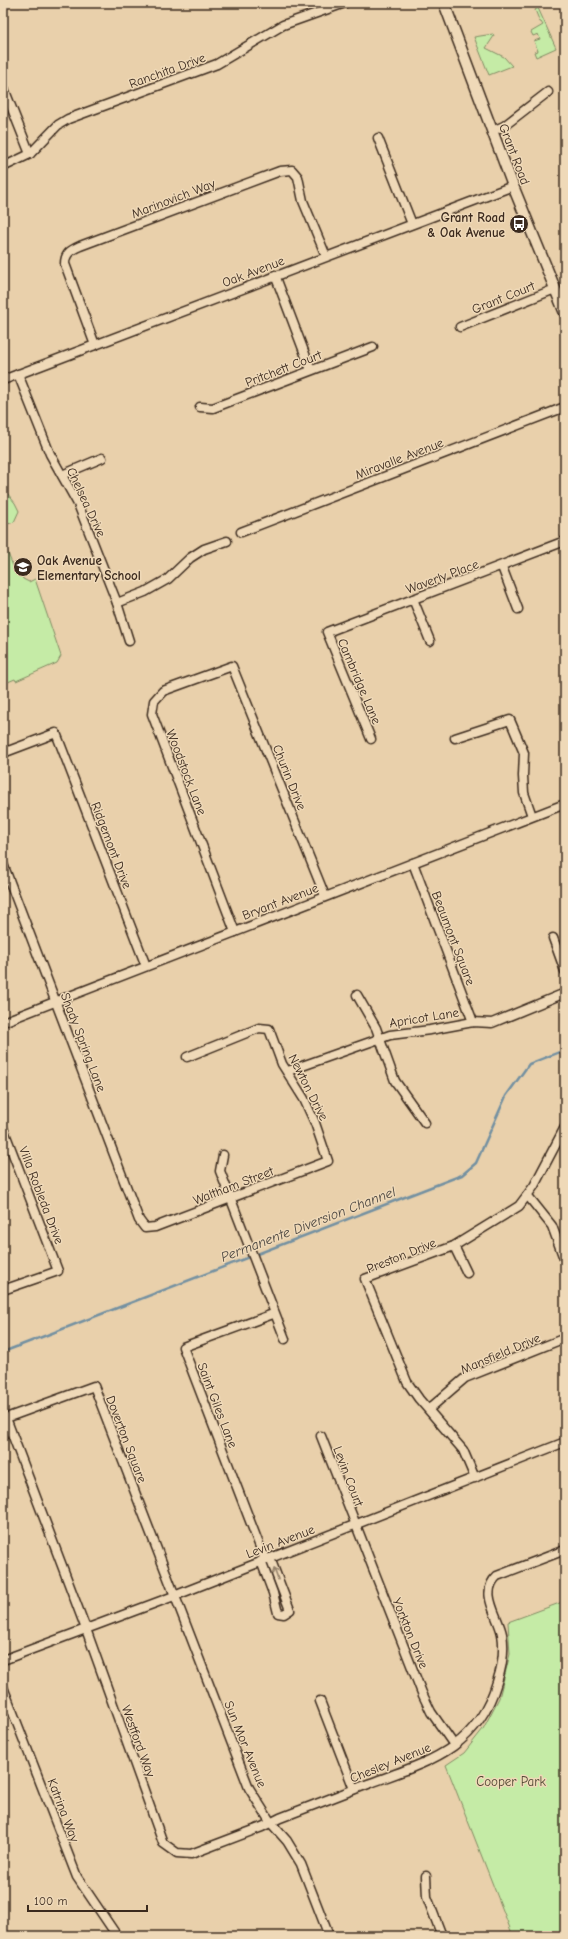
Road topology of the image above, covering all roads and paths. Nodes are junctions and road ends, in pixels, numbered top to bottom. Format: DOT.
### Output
graph roads {
  1 [pos="345,3"];
  2 [pos="444,3"];
  3 [pos="3,86"];
  4 [pos="548,92"];
  5 [pos="492,131"];
  6 [pos="378,138"];
  7 [pos="30,154"];
  8 [pos="3,167"];
  9 [pos="513,186"];
  10 [pos="412,224"];
  11 [pos="326,256"];
  12 [pos="275,275"];
  13 [pos="560,294"];
  14 [pos="565,313"];
  15 [pos="460,327"];
  16 [pos="95,345"];
  17 [pos="373,347"];
  18 [pos="312,370"];
  19 [pos="18,374"];
  20 [pos="3,380"];
  21 [pos="565,406"];
  22 [pos="200,407"];
  23 [pos="102,458"];
  24 [pos="62,475"];
  25 [pos="241,532"];
  26 [pos="227,541"];
  27 [pos="565,541"];
  28 [pos="502,567"];
  29 [pos="413,599"];
  30 [pos="117,603"];
  31 [pos="518,609"];
  32 [pos="326,632"];
  33 [pos="129,641"];
  34 [pos="430,641"];
  35 [pos="232,666"];
  36 [pos="455,738"];
  37 [pos="371,739"];
  38 [pos="3,753"];
  39 [pos="565,804"];
  40 [pos="532,816"];
  41 [pos="413,863"];
  42 [pos="3,864"];
  43 [pos="325,896"];
  44 [pos="235,932"];
  45 [pos="553,938"];
  46 [pos="146,966"];
  47 [pos="565,970"];
  48 [pos="565,993"];
  49 [pos="357,995"];
  50 [pos="56,1001"];
  51 [pos="3,1022"];
  52 [pos="473,1022"];
  53 [pos="379,1038"];
  54 [pos="187,1056"];
  55 [pos="288,1071"];
  56 [pos="425,1123"];
  57 [pos="565,1127"];
  58 [pos="3,1128"];
  59 [pos="223,1155"];
  60 [pos="328,1161"];
  61 [pos="528,1196"];
  62 [pos="230,1199"];
  63 [pos="145,1228"];
  64 [pos="454,1246"];
  65 [pos="565,1261"];
  66 [pos="467,1273"];
  67 [pos="3,1290"];
  68 [pos="273,1314"];
  69 [pos="565,1338"];
  70 [pos="284,1340"];
  71 [pos="429,1409"];
  72 [pos="321,1436"];
  73 [pos="565,1442"];
  74 [pos="475,1478"];
  75 [pos="355,1525"];
  76 [pos="565,1550"];
  77 [pos="265,1560"];
  78 [pos="282,1590"];
  79 [pos="274,1593"];
  80 [pos="174,1596"];
  81 [pos="86,1629"];
  82 [pos="3,1660"];
  83 [pos="3,1687"];
  84 [pos="320,1701"];
  85 [pos="454,1745"];
  86 [pos="354,1789"];
  87 [pos="270,1823"];
  88 [pos="178,1853"];
  89 [pos="426,1876"];
  90 [pos="117,1935"];
  91 [pos="329,1936"];
  92 [pos="442,1936"];
  1 -- 7 [label="street, Ranchita Drive"];
  2 -- 5 [label="main road, Grant Road"];
  3 -- 7 [label="street"];
  4 -- 5 [label="street"];
  5 -- 9 [label="main road, Grant Road"];
  6 -- 10 [label="street"];
  7 -- 8 [label="street, Ranchita Drive"];
  9 -- 10 [label="street, Oak Avenue"];
  9 -- 13 [label="main road, Grant Road"];
  10 -- 11 [label="street, Oak Avenue"];
  11 -- 12 [label="street, Oak Avenue"];
  11 -- 16 [label="street, Marinovich Way"];
  12 -- 16 [label="street, Oak Avenue"];
  12 -- 18 [label="street"];
  13 -- 14 [label="main road, Grant Road"];
  13 -- 15 [label="street, Grant Court"];
  16 -- 19 [label="street, Oak Avenue"];
  17 -- 18 [label="street, Pritchett Court"];
  18 -- 22 [label="street, Pritchett Court"];
  19 -- 20 [label="street, Oak Avenue"];
  19 -- 24 [label="street, Chelsea Drive"];
  21 -- 25 [label="street, Miravalle Avenue"];
  23 -- 24 [label="street"];
  24 -- 30 [label="street, Chelsea Drive"];
  26 -- 30 [label="street"];
  27 -- 28 [label="street, Waverly Place"];
  28 -- 29 [label="street, Waverly Place"];
  28 -- 31 [label="street"];
  29 -- 32 [label="street, Waverly Place"];
  29 -- 34 [label="street"];
  30 -- 33 [label="street, Chelsea Drive"];
  32 -- 37 [label="street, Cambridge Lane"];
  35 -- 43 [label="street, Churin Drive"];
  35 -- 44 [label="street, Woodstock Lane"];
  36 -- 40 [label="street"];
  38 -- 46 [label="street, Ridgemont Drive"];
  39 -- 40 [label="street, Bryant Avenue"];
  40 -- 41 [label="street, Bryant Avenue"];
  41 -- 43 [label="street, Bryant Avenue"];
  41 -- 52 [label="street, Beaumont Square"];
  42 -- 50 [label="street, Shady Spring Lane"];
  43 -- 44 [label="street, Bryant Avenue"];
  44 -- 46 [label="street, Bryant Avenue"];
  45 -- 47 [label="street"];
  46 -- 50 [label="street, Bryant Avenue"];
  48 -- 52 [label="street, Apricot Lane"];
  49 -- 53 [label="street"];
  50 -- 51 [label="street, Bryant Avenue"];
  50 -- 63 [label="street, Shady Spring Lane"];
  52 -- 53 [label="street, Apricot Lane"];
  53 -- 55 [label="street, Apricot Lane"];
  53 -- 56 [label="street"];
  54 -- 55 [label="street, Newton Drive"];
  55 -- 60 [label="street, Newton Drive"];
  57 -- 61 [label="street, Preston Drive"];
  58 -- 67 [label="street, Villa Robleda Drive"];
  59 -- 62 [label="street"];
  60 -- 62 [label="street, Waltham Street"];
  61 -- 64 [label="street, Preston Drive"];
  61 -- 65 [label="street"];
  62 -- 63 [label="street, Waltham Street"];
  62 -- 68 [label="street"];
  64 -- 66 [label="street"];
  64 -- 71 [label="street, Preston Drive"];
  68 -- 70 [label="street"];
  68 -- 77 [label="street, Saint Giles Lane"];
  69 -- 71 [label="street, Mansfield Drive"];
  71 -- 74 [label="street, Preston Drive"];
  72 -- 75 [label="street, Levin Court"];
  73 -- 74 [label="street, Levin Avenue"];
  74 -- 75 [label="street, Levin Avenue"];
  75 -- 77 [label="street, Levin Avenue"];
  75 -- 85 [label="street, Yorkton Drive"];
  76 -- 85 [label="street, Chesley Avenue"];
  78 -- 77 [label="street, Saint Giles Lane, one-way"];
  77 -- 79 [label="street, Saint Giles Lane"];
  77 -- 80 [label="street, Levin Avenue"];
  78 -- 79 [label="street"];
  78 -- 79 [label="street, Saint Giles Lane"];
  80 -- 81 [label="street, Levin Avenue"];
  80 -- 81 [label="street, Doverton Square"];
  80 -- 87 [label="street, Sun Mor Avenue"];
  81 -- 82 [label="street, Levin Avenue"];
  81 -- 88 [label="street, Westford Way"];
  83 -- 90 [label="street, Katrina Way"];
  84 -- 86 [label="street"];
  85 -- 86 [label="street, Chesley Avenue"];
  86 -- 87 [label="street, Chesley Avenue"];
  87 -- 88 [label="street, Chesley Avenue"];
  87 -- 91 [label="street, Sun Mor Avenue"];
  89 -- 92 [label="street"];
}
